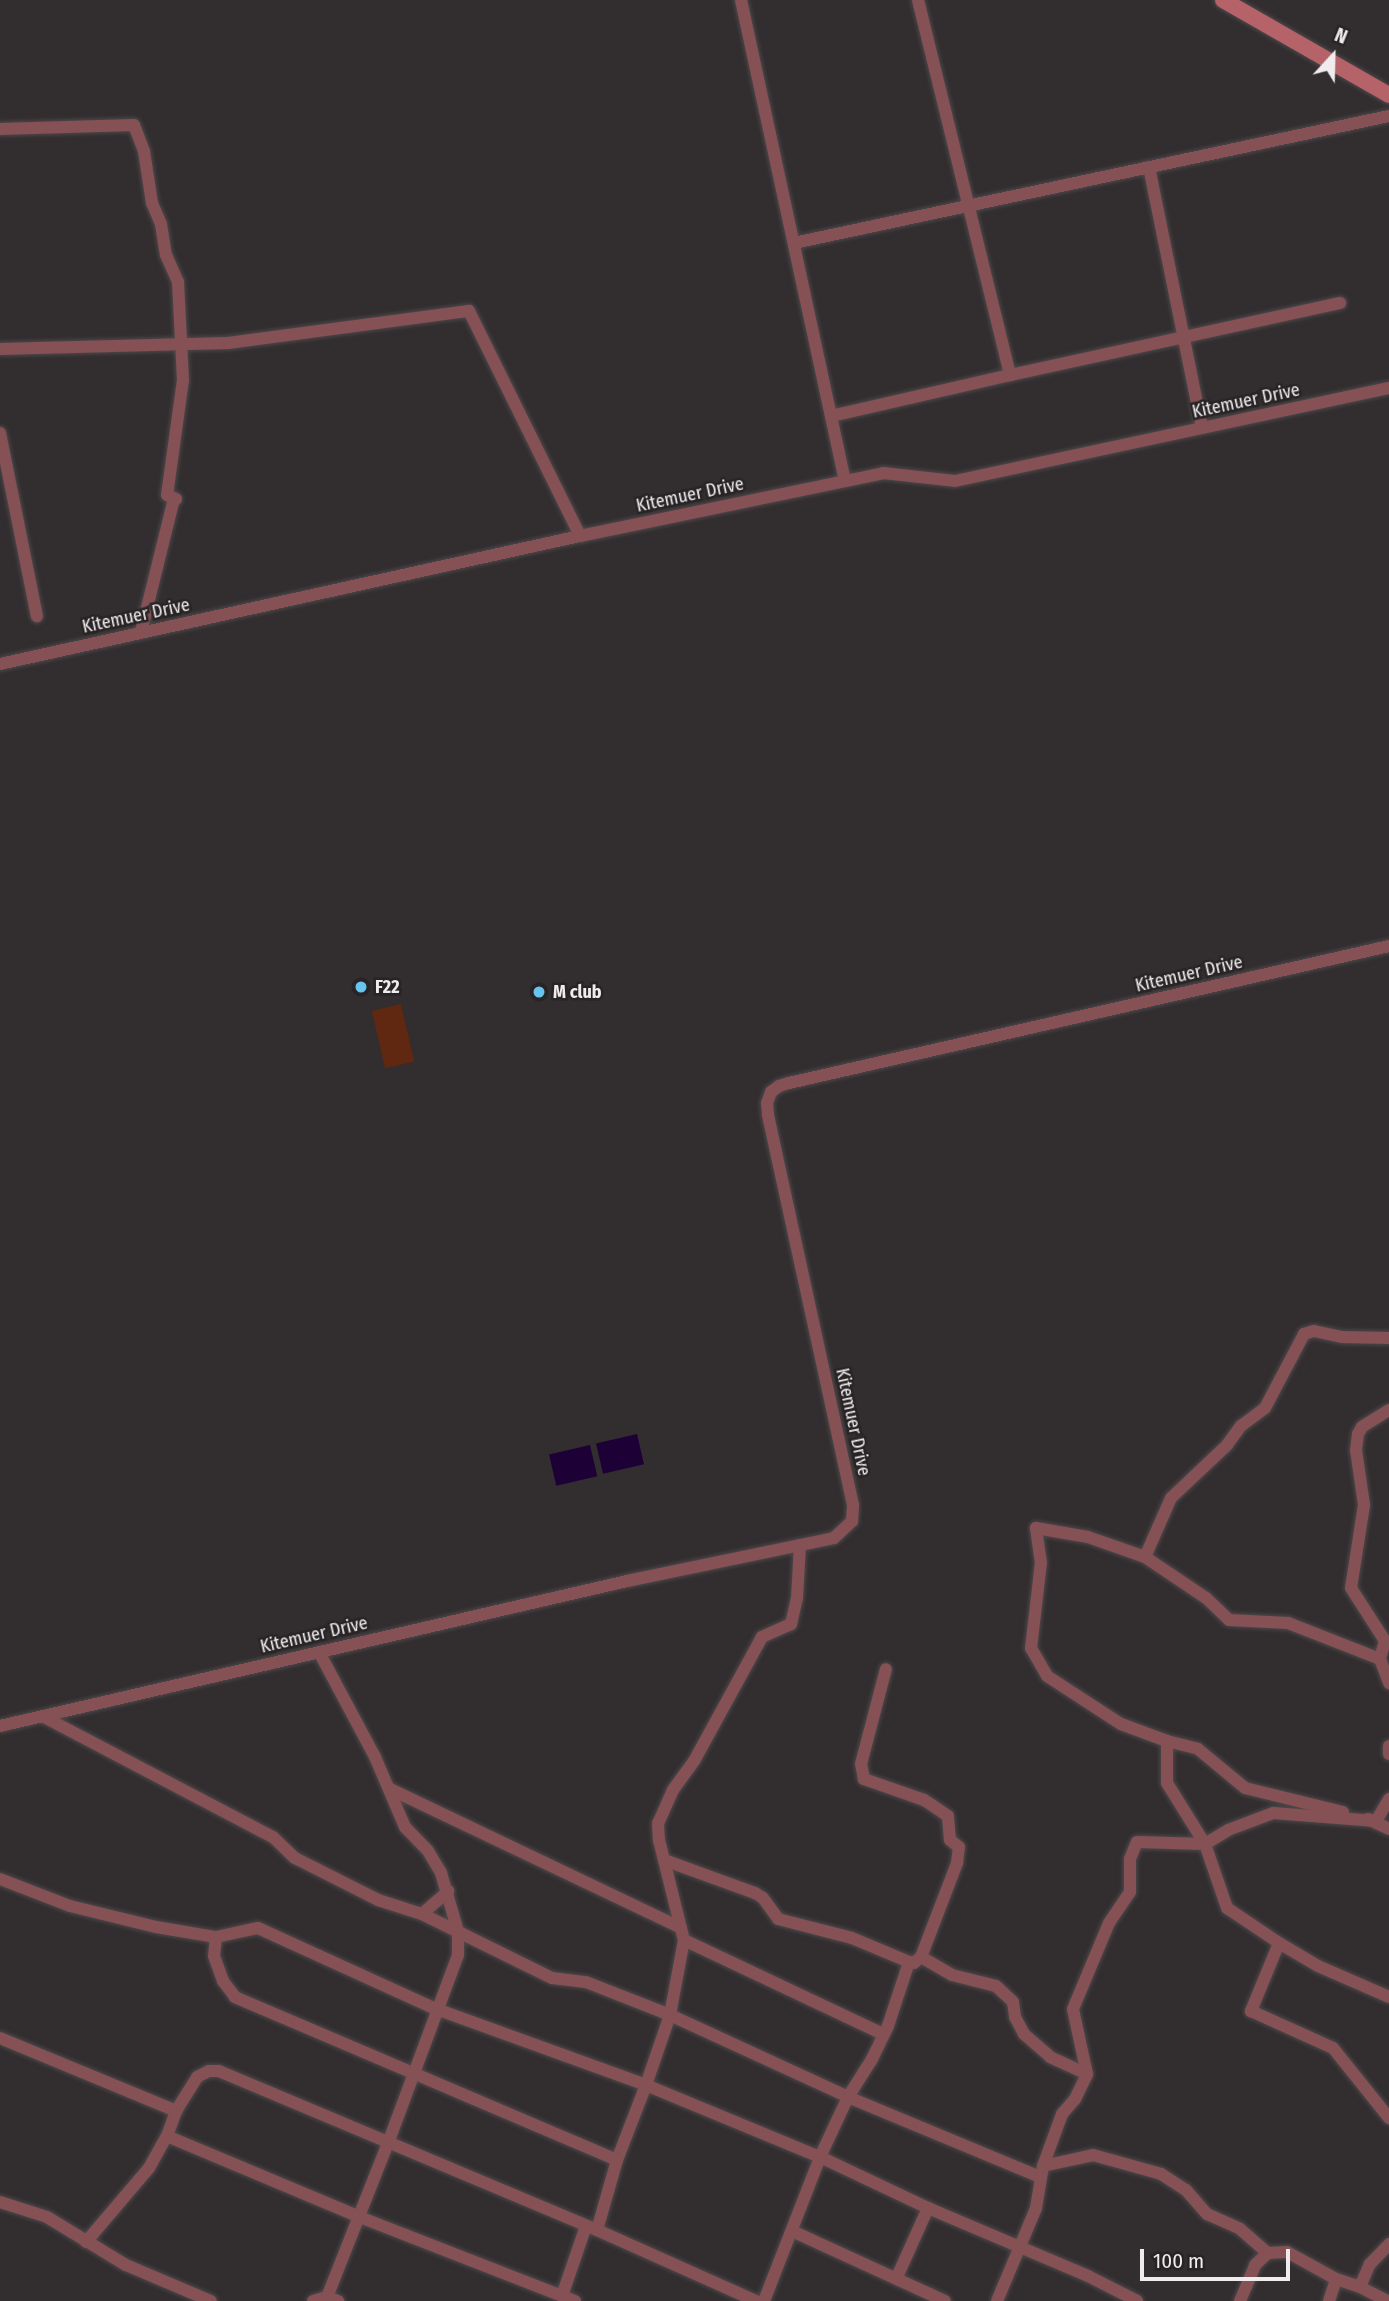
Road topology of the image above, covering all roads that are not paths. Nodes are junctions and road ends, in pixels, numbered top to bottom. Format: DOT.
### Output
graph roads {
  1 [pos="741,0"];
  2 [pos="918,0"];
  3 [pos="1223,0"];
  4 [pos="1389,96"];
  5 [pos="1389,116"];
  6 [pos="0,129"];
  7 [pos="1149,167"];
  8 [pos="968,206"];
  9 [pos="794,243"];
  10 [pos="1340,303"];
  11 [pos="1184,337"];
  12 [pos="183,344"];
  13 [pos="0,349"];
  14 [pos="1010,375"];
  15 [pos="1389,388"];
  16 [pos="831,416"];
  17 [pos="1202,428"];
  18 [pos="0,433"];
  19 [pos="845,481"];
  20 [pos="580,536"];
  21 [pos="37,616"];
  22 [pos="141,632"];
  23 [pos="0,664"];
  24 [pos="1389,946"];
  25 [pos="1389,1338"];
  26 [pos="1389,1410"];
  27 [pos="800,1545"];
  28 [pos="1145,1557"];
  29 [pos="1387,1642"];
  30 [pos="319,1652"];
  31 [pos="1380,1659"];
  32 [pos="887,1668"];
  33 [pos="1389,1683"];
  34 [pos="44,1717"];
  35 [pos="0,1726"];
  36 [pos="1167,1741"];
  37 [pos="1389,1746"];
  38 [pos="1389,1754"];
  39 [pos="390,1789"];
  40 [pos="1389,1799"];
  41 [pos="1376,1821"];
  42 [pos="1389,1829"];
  43 [pos="1205,1844"];
  44 [pos="664,1860"];
  45 [pos="0,1879"];
  46 [pos="448,1891"];
  47 [pos="422,1914"];
  48 [pos="457,1931"];
  49 [pos="682,1934"];
  50 [pos="216,1937"];
  51 [pos="1279,1944"];
  52 [pos="915,1959"];
  53 [pos="1389,1997"];
  54 [pos="436,2009"];
  55 [pos="670,2015"];
  56 [pos="883,2035"];
  57 [pos="0,2038"];
  58 [pos="414,2073"];
  59 [pos="1087,2074"];
  60 [pos="646,2085"];
  61 [pos="848,2097"];
  62 [pos="176,2111"];
  63 [pos="1389,2118"];
  64 [pos="167,2136"];
  65 [pos="388,2143"];
  66 [pos="820,2157"];
  67 [pos="618,2160"];
  68 [pos="1042,2171"];
  69 [pos="0,2202"];
  70 [pos="928,2208"];
  71 [pos="357,2216"];
  72 [pos="591,2228"];
  73 [pos="792,2231"];
  74 [pos="86,2242"];
  75 [pos="1389,2245"];
  76 [pos="1019,2248"];
  77 [pos="1268,2253"];
  78 [pos="897,2277"];
  79 [pos="1336,2279"];
  80 [pos="1360,2287"];
  81 [pos="562,2296"];
  82 [pos="331,2300"];
  83 [pos="211,2301"];
  84 [pos="313,2301"];
  85 [pos="575,2301"];
  86 [pos="756,2301"];
  87 [pos="764,2301"];
  88 [pos="945,2301"];
  89 [pos="997,2301"];
  90 [pos="1137,2301"];
  91 [pos="1240,2301"];
  92 [pos="1329,2301"];
  93 [pos="1388,2301"];
  1 -- 9 [label="street"];
  2 -- 8 [label="street"];
  3 -- 4 [label="street"];
  5 -- 7 [label="street"];
  6 -- 12 [label="street"];
  7 -- 8 [label="street"];
  7 -- 11 [label="street"];
  8 -- 9 [label="street"];
  8 -- 14 [label="street"];
  9 -- 16 [label="street"];
  10 -- 11 [label="street"];
  11 -- 14 [label="street"];
  11 -- 17 [label="street"];
  12 -- 13 [label="street"];
  12 -- 20 [label="street"];
  12 -- 22 [label="street"];
  14 -- 16 [label="street"];
  15 -- 17 [label="street, Kitemuer Drive"];
  16 -- 19 [label="street"];
  17 -- 19 [label="street, Kitemuer Drive"];
  18 -- 21 [label="street"];
  19 -- 20 [label="street, Kitemuer Drive"];
  20 -- 22 [label="street, Kitemuer Drive"];
  22 -- 23 [label="street, Kitemuer Drive"];
  24 -- 27 [label="street, Kitemuer Drive"];
  25 -- 28 [label="street"];
  26 -- 29 [label="street"];
  27 -- 30 [label="street, Kitemuer Drive"];
  27 -- 44 [label="street"];
  28 -- 31 [label="street"];
  28 -- 36 [label="street"];
  29 -- 31 [label="street"];
  30 -- 34 [label="street, Kitemuer Drive"];
  30 -- 39 [label="street"];
  31 -- 33 [label="street"];
  32 -- 52 [label="street"];
  34 -- 35 [label="street, Kitemuer Drive"];
  34 -- 47 [label="street"];
  36 -- 41 [label="street"];
  36 -- 43 [label="street"];
  37 -- 38 [label="street"];
  39 -- 46 [label="street"];
  39 -- 49 [label="street"];
  40 -- 41 [label="street"];
  41 -- 42 [label="street"];
  41 -- 43 [label="street"];
  43 -- 51 [label="street"];
  43 -- 59 [label="street"];
  44 -- 49 [label="street"];
  44 -- 52 [label="street"];
  45 -- 50 [label="street"];
  46 -- 47 [label="street"];
  46 -- 48 [label="street"];
  47 -- 48 [label="street"];
  48 -- 54 [label="street"];
  48 -- 55 [label="street"];
  49 -- 55 [label="street"];
  49 -- 56 [label="street"];
  50 -- 54 [label="street"];
  50 -- 58 [label="street"];
  51 -- 53 [label="street"];
  51 -- 63 [label="street"];
  52 -- 56 [label="street"];
  52 -- 59 [label="street"];
  54 -- 58 [label="street"];
  54 -- 60 [label="street"];
  55 -- 60 [label="street"];
  55 -- 61 [label="street"];
  56 -- 61 [label="street"];
  57 -- 62 [label="street"];
  58 -- 65 [label="street"];
  58 -- 67 [label="street"];
  59 -- 68 [label="street"];
  60 -- 66 [label="street"];
  60 -- 67 [label="street"];
  61 -- 66 [label="street"];
  61 -- 68 [label="street"];
  62 -- 64 [label="street"];
  62 -- 65 [label="street"];
  64 -- 71 [label="street"];
  64 -- 74 [label="street"];
  65 -- 71 [label="street"];
  65 -- 72 [label="street"];
  66 -- 70 [label="street"];
  66 -- 73 [label="street"];
  67 -- 72 [label="street"];
  68 -- 76 [label="street"];
  68 -- 77 [label="street"];
  69 -- 74 [label="street"];
  70 -- 76 [label="street"];
  70 -- 78 [label="street"];
  71 -- 81 [label="street"];
  71 -- 82 [label="street"];
  72 -- 81 [label="street"];
  72 -- 86 [label="street"];
  73 -- 78 [label="street"];
  73 -- 87 [label="street"];
  74 -- 83 [label="street"];
  75 -- 80 [label="street"];
  76 -- 89 [label="street"];
  76 -- 90 [label="street"];
  77 -- 79 [label="street"];
  77 -- 91 [label="street"];
  78 -- 88 [label="street"];
  79 -- 80 [label="street"];
  79 -- 92 [label="street"];
  80 -- 93 [label="street"];
  81 -- 85 [label="street"];
  82 -- 84 [label="street"];
}
